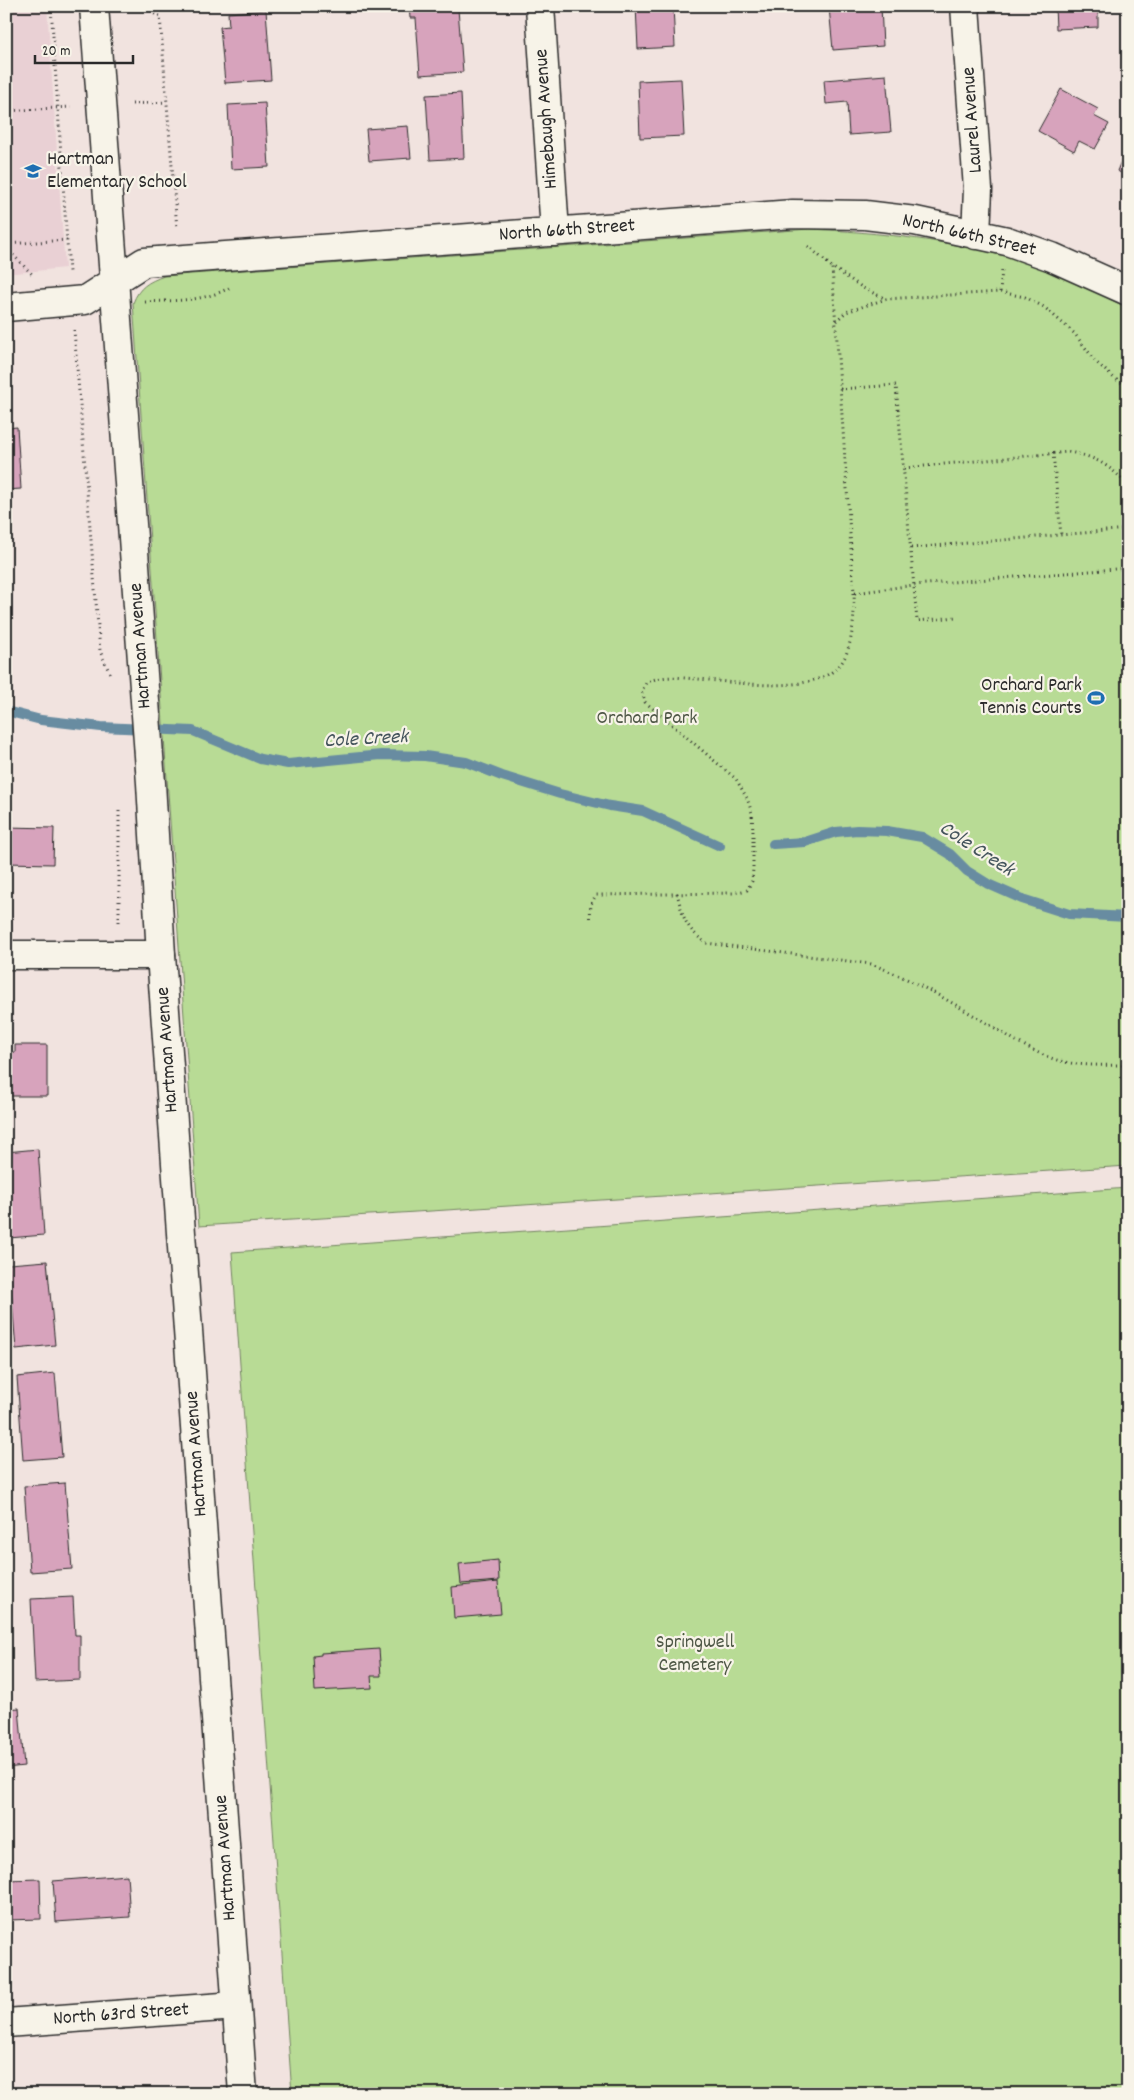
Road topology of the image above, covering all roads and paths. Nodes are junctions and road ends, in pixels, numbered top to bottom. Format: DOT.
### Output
graph roads {
  1 [pos="51,6"];
  2 [pos="94,6"];
  3 [pos="149,6"];
  4 [pos="540,6"];
  5 [pos="965,6"];
  6 [pos="58,108"];
  7 [pos="6,111"];
  8 [pos="177,230"];
  9 [pos="555,232"];
  10 [pos="976,235"];
  11 [pos="67,240"];
  12 [pos="6,246"];
  13 [pos="69,271"];
  14 [pos="34,276"];
  15 [pos="115,282"];
  16 [pos="1128,291"];
  17 [pos="886,299"];
  18 [pos="6,306"];
  19 [pos="835,321"];
  20 [pos="74,329"];
  21 [pos="1128,386"];
  22 [pos="840,389"];
  23 [pos="1053,453"];
  24 [pos="904,468"];
  25 [pos="1128,485"];
  26 [pos="1128,529"];
  27 [pos="1061,535"];
  28 [pos="911,548"];
  29 [pos="1128,568"];
  30 [pos="914,585"];
  31 [pos="854,593"];
  32 [pos="956,618"];
  33 [pos="113,682"];
  34 [pos="120,810"];
  35 [pos="677,892"];
  36 [pos="590,918"];
  37 [pos="6,954"];
  38 [pos="125,955"];
  39 [pos="161,955"];
  40 [pos="1128,1065"];
  41 [pos="236,2006"];
  42 [pos="6,2023"];
  43 [pos="242,2094"];
  1 -- 6 [label="path"];
  2 -- 15 [label="main road, Hartman Avenue"];
  3 -- 8 [label="path"];
  4 -- 9 [label="main road, Himebaugh Avenue"];
  5 -- 10 [label="main road, Laurel Avenue"];
  6 -- 7 [label="path"];
  6 -- 11 [label="path"];
  9 -- 10 [label="main road, North 66th Street"];
  9 -- 15 [label="main road, North 66th Street"];
  10 -- 16 [label="main road, North 66th Street"];
  11 -- 12 [label="path"];
  11 -- 13 [label="path"];
  12 -- 14 [label="path"];
  15 -- 18 [label="main road, North 66th Street"];
  15 -- 39 [label="main road, Hartman Avenue"];
  17 -- 19 [label="path"];
  17 -- 19 [label="path"];
  17 -- 21 [label="path"];
  19 -- 22 [label="path"];
  20 -- 33 [label="path"];
  22 -- 24 [label="path"];
  22 -- 31 [label="path"];
  23 -- 24 [label="path"];
  23 -- 25 [label="path"];
  23 -- 27 [label="path"];
  24 -- 28 [label="path"];
  26 -- 27 [label="path"];
  27 -- 28 [label="path"];
  28 -- 30 [label="path"];
  29 -- 30 [label="path"];
  30 -- 31 [label="path"];
  30 -- 32 [label="path"];
  31 -- 35 [label="path"];
  34 -- 38 [label="path"];
  35 -- 36 [label="path"];
  35 -- 40 [label="path"];
  37 -- 38 [label="main road"];
  38 -- 39 [label="main road"];
  39 -- 41 [label="main road, Hartman Avenue"];
  41 -- 42 [label="main road, North 63rd Street"];
  41 -- 43 [label="main road, Hartman Avenue"];
}
